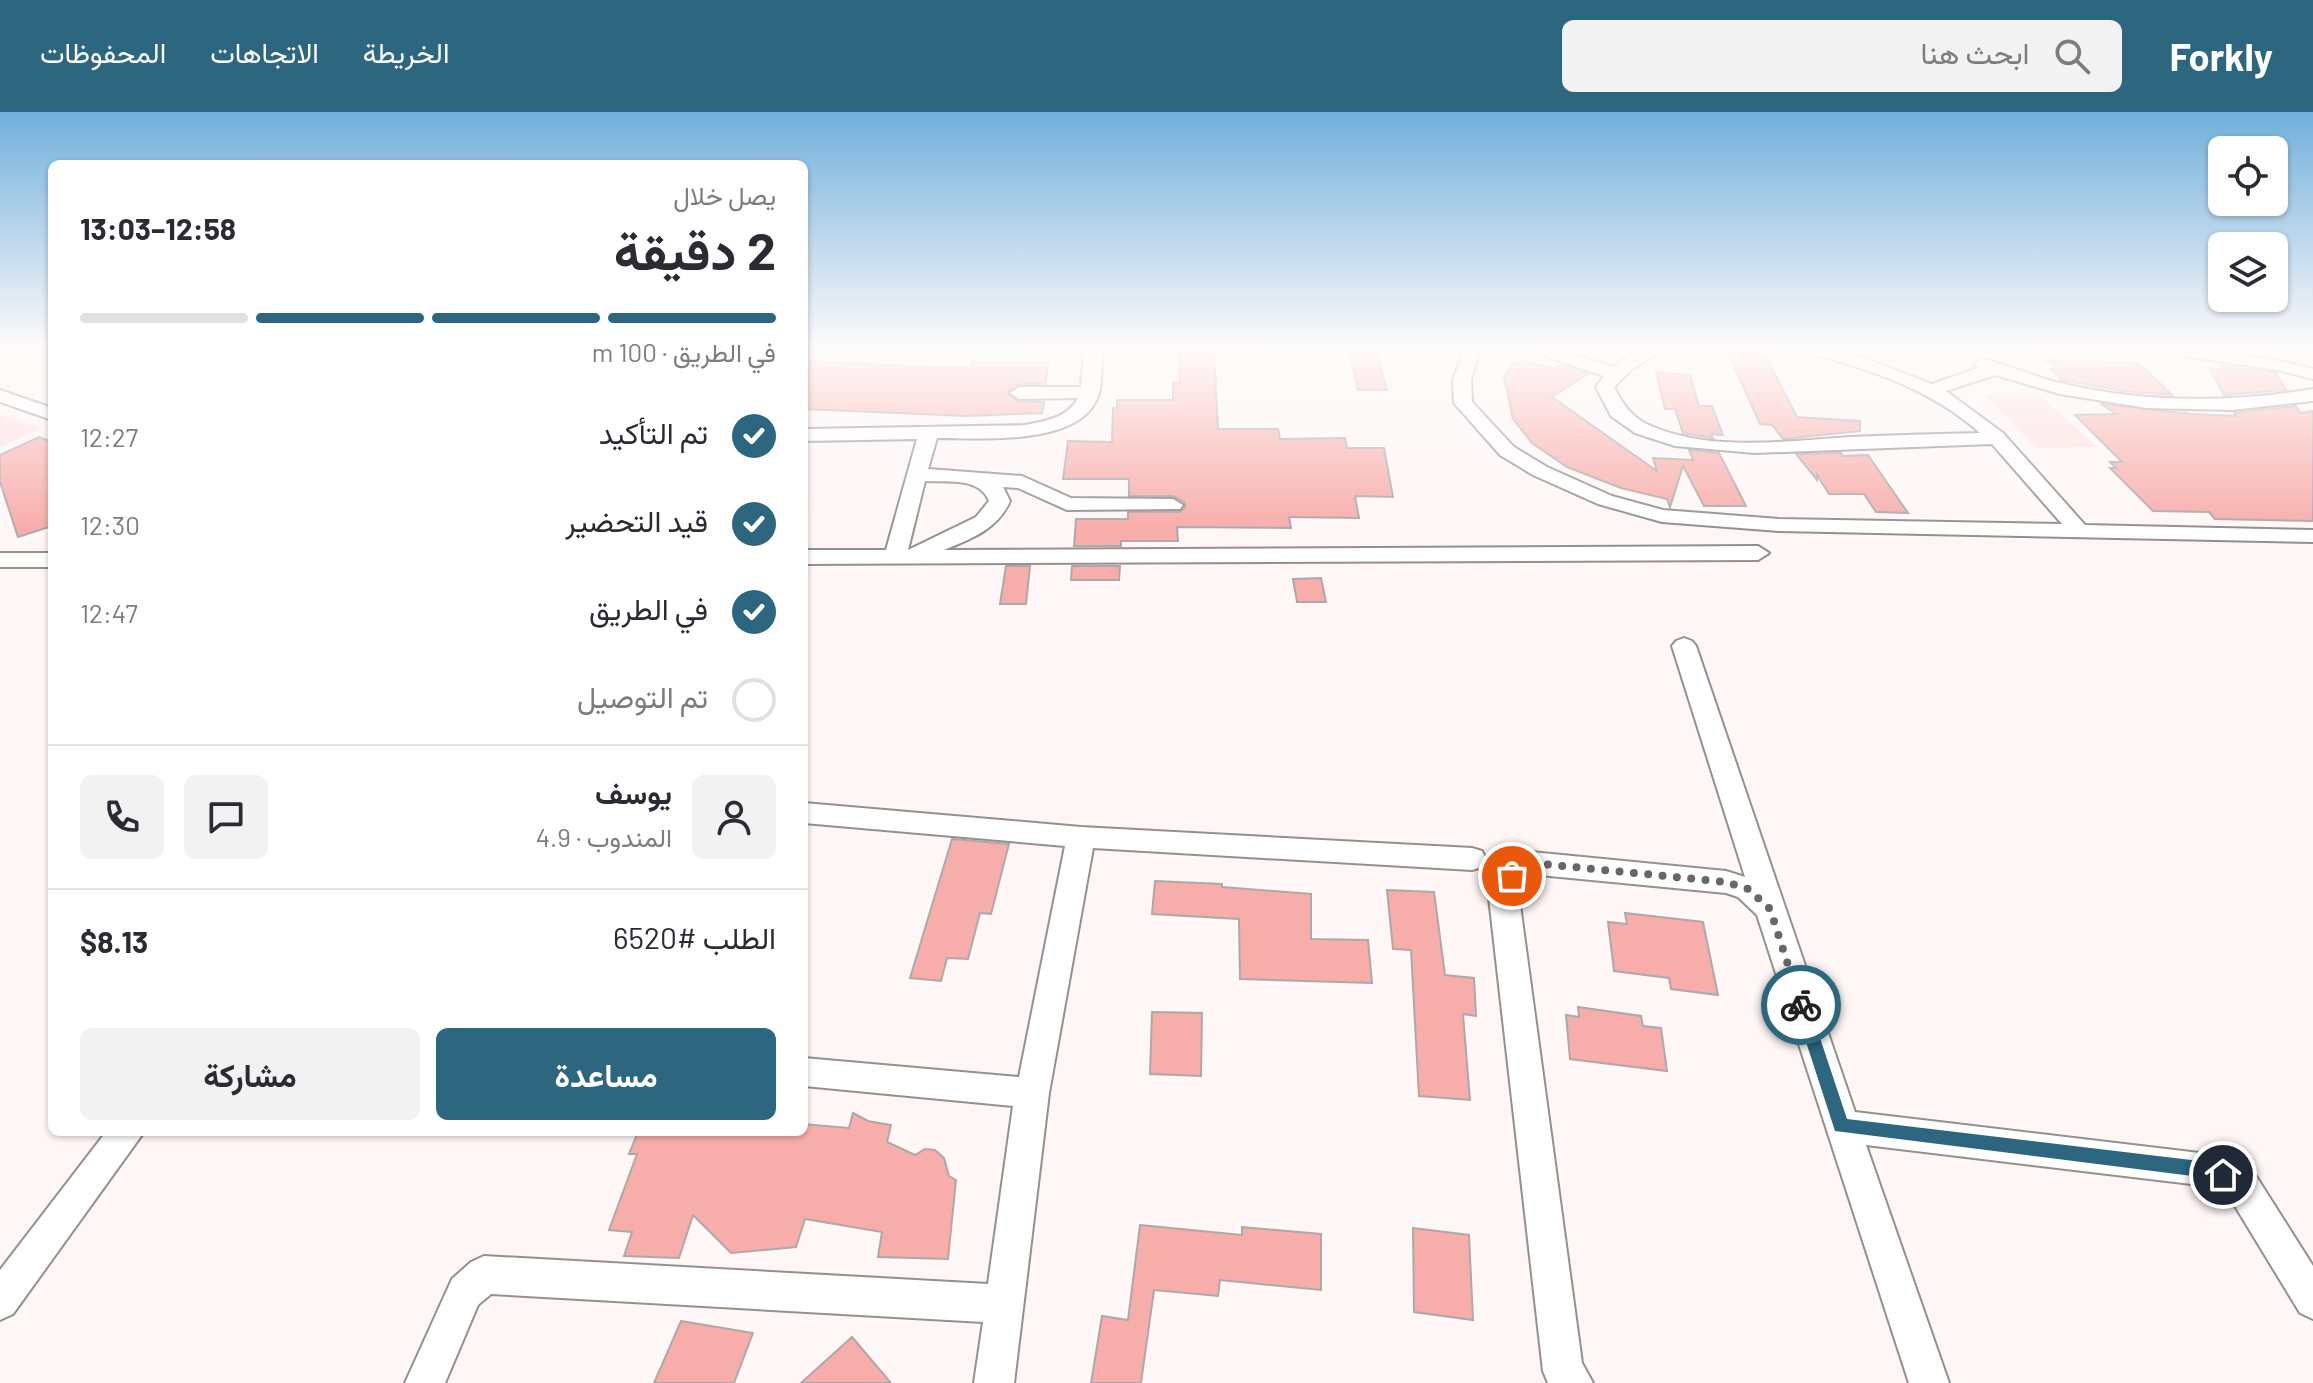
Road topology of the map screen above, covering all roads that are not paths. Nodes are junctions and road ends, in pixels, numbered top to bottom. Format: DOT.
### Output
graph roads {
  1 [pos="1081,410"];
  2 [pos="1470,410"];
  3 [pos="1618,410"];
  4 [pos="1964,410"];
  5 [pos="808,435"];
  6 [pos="928,435"];
  7 [pos="1997,438"];
  8 [pos="917,474"];
  9 [pos="979,477"];
  10 [pos="1173,505"];
  11 [pos="2078,530"];
  12 [pos="2313,536"];
  13 [pos="1758,553"];
  14 [pos="904,556"];
  15 [pos="808,557"];
  16 [pos="0,560"];
  17 [pos="48,560"];
  18 [pos="1684,646"];
  19 [pos="808,813"];
  20 [pos="1081,837"];
  21 [pos="1472,859"];
  22 [pos="1770,909"];
  23 [pos="808,1072"];
  24 [pos="1032,1093"];
  25 [pos="1841,1126"];
  26 [pos="124,1136"];
  27 [pos="2313,1300"];
  28 [pos="0,1301"];
  29 [pos="1005,1304"];
  30 [pos="425,1383"];
  31 [pos="994,1383"];
  32 [pos="1573,1383"];
  33 [pos="1929,1383"];
  1 -- 6 [label="street"];
  2 -- 11 [label="street"];
  3 -- 7 [label="street"];
  4 -- 7 [label="street"];
  5 -- 6 [label="street"];
  6 -- 8 [label="street"];
  7 -- 11 [label="street"];
  8 -- 9 [label="street"];
  8 -- 14 [label="street"];
  9 -- 10 [label="street"];
  9 -- 14 [label="street"];
  11 -- 12 [label="street"];
  13 -- 14 [label="street"];
  14 -- 15 [label="street"];
  16 -- 17 [label="street"];
  18 -- 22 [label="street"];
  19 -- 20 [label="street"];
  20 -- 21 [label="street"];
  20 -- 24 [label="street"];
  22 -- 25 [label="street"];
  22 -- 32 [label="street"];
  23 -- 24 [label="street"];
  24 -- 29 [label="street"];
  25 -- 27 [label="street"];
  25 -- 33 [label="street"];
  26 -- 28 [label="street"];
  29 -- 30 [label="street"];
  29 -- 31 [label="street"];
}
